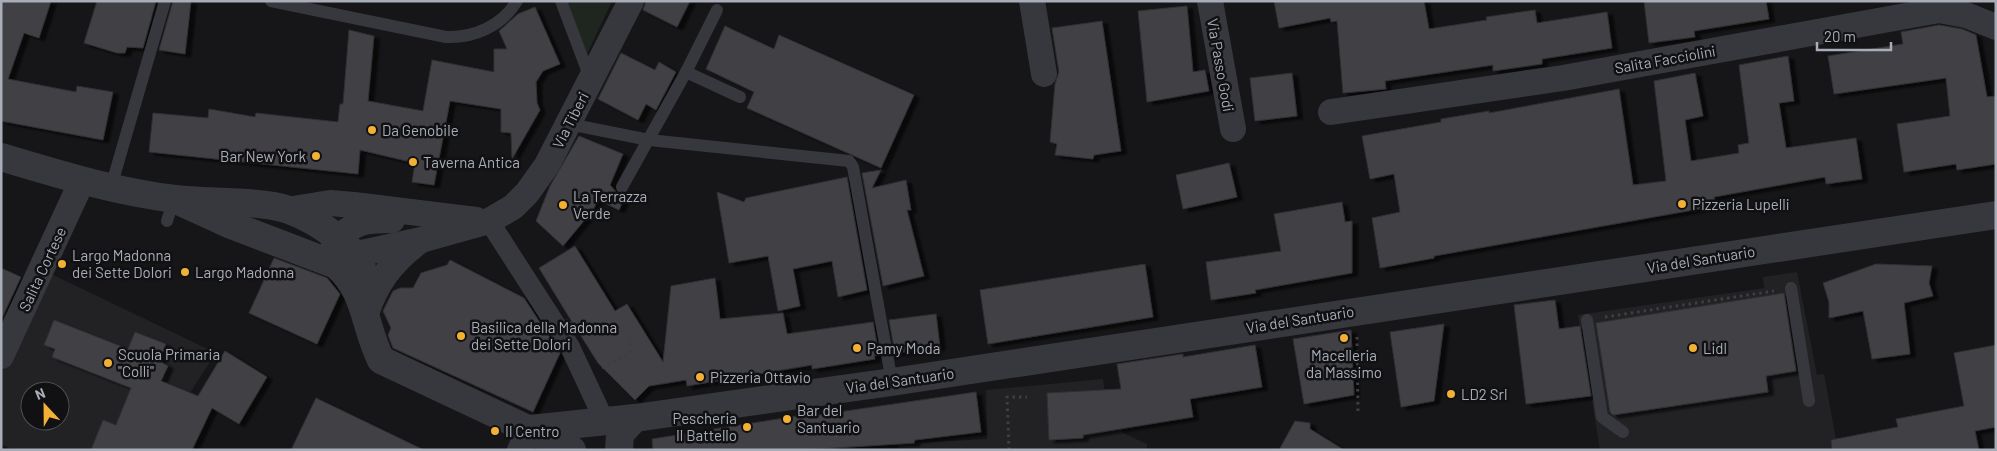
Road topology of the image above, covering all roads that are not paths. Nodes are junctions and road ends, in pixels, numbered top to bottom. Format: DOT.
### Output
graph roads {
  1 [pos="165,1"];
  2 [pos="271,1"];
  3 [pos="517,1"];
  4 [pos="630,1"];
  5 [pos="1032,1"];
  6 [pos="1210,1"];
  7 [pos="561,2"];
  8 [pos="1939,6"];
  9 [pos="717,10"];
  10 [pos="1996,27"];
  11 [pos="686,72"];
  12 [pos="1044,74"];
  13 [pos="590,80"];
  14 [pos="740,97"];
  15 [pos="1331,112"];
  16 [pos="569,124"];
  17 [pos="1232,129"];
  18 [pos="649,140"];
  19 [pos="1,157"];
  20 [pos="82,181"];
  21 [pos="111,187"];
  22 [pos="622,187"];
  23 [pos="170,210"];
  24 [pos="287,210"];
  25 [pos="438,215"];
  26 [pos="1996,215"];
  27 [pos="489,221"];
  28 [pos="421,240"];
  29 [pos="339,251"];
  30 [pos="1791,288"];
  31 [pos="366,314"];
  32 [pos="1587,320"];
  33 [pos="1,356"];
  34 [pos="892,382"];
  35 [pos="1809,401"];
  36 [pos="635,418"];
  37 [pos="605,422"];
  38 [pos="1623,432"];
  39 [pos="525,440"];
  40 [pos="572,450"];
  41 [pos="619,450"];
  1 -- 21 [label="lane"];
  2 -- 3 [label="lane"];
  4 -- 13 [label="street, Via Tiberi"];
  5 -- 12 [label="street"];
  6 -- 17 [label="street, Via Passo Godi"];
  7 -- 13 [label="lane"];
  8 -- 10 [label="street, Salita Facciolini"];
  8 -- 15 [label="street, Salita Facciolini"];
  9 -- 11 [label="lane"];
  11 -- 14 [label="lane"];
  11 -- 18 [label="lane"];
  13 -- 16 [label="street, Via Tiberi"];
  16 -- 18 [label="lane"];
  16 -- 27 [label="street, Via Tiberi"];
  18 -- 22 [label="lane"];
  18 -- 34 [label="lane"];
  19 -- 20 [label="street"];
  20 -- 21 [label="street"];
  20 -- 33 [label="street, Salita Cortese"];
  21 -- 23 [label="street"];
  23 -- 24 [label="street"];
  23 -- 29 [label="street"];
  24 -- 25 [label="street"];
  24 -- 29 [label="street"];
  25 -- 27 [label="street"];
  25 -- 29 [label="street"];
  26 -- 34 [label="street, Via del Santuario"];
  27 -- 28 [label="street"];
  27 -- 37 [label="street"];
  28 -- 29 [label="street"];
  28 -- 31 [label="street"];
  29 -- 31 [label="street"];
  30 -- 35 [label="lane"];
  31 -- 39 [label="street"];
  32 -- 38 [label="lane"];
  34 -- 36 [label="street, Via del Santuario"];
  36 -- 37 [label="street, Via del Santuario"];
  36 -- 41 [label="street"];
  37 -- 39 [label="street"];
  39 -- 40 [label="street"];
}
